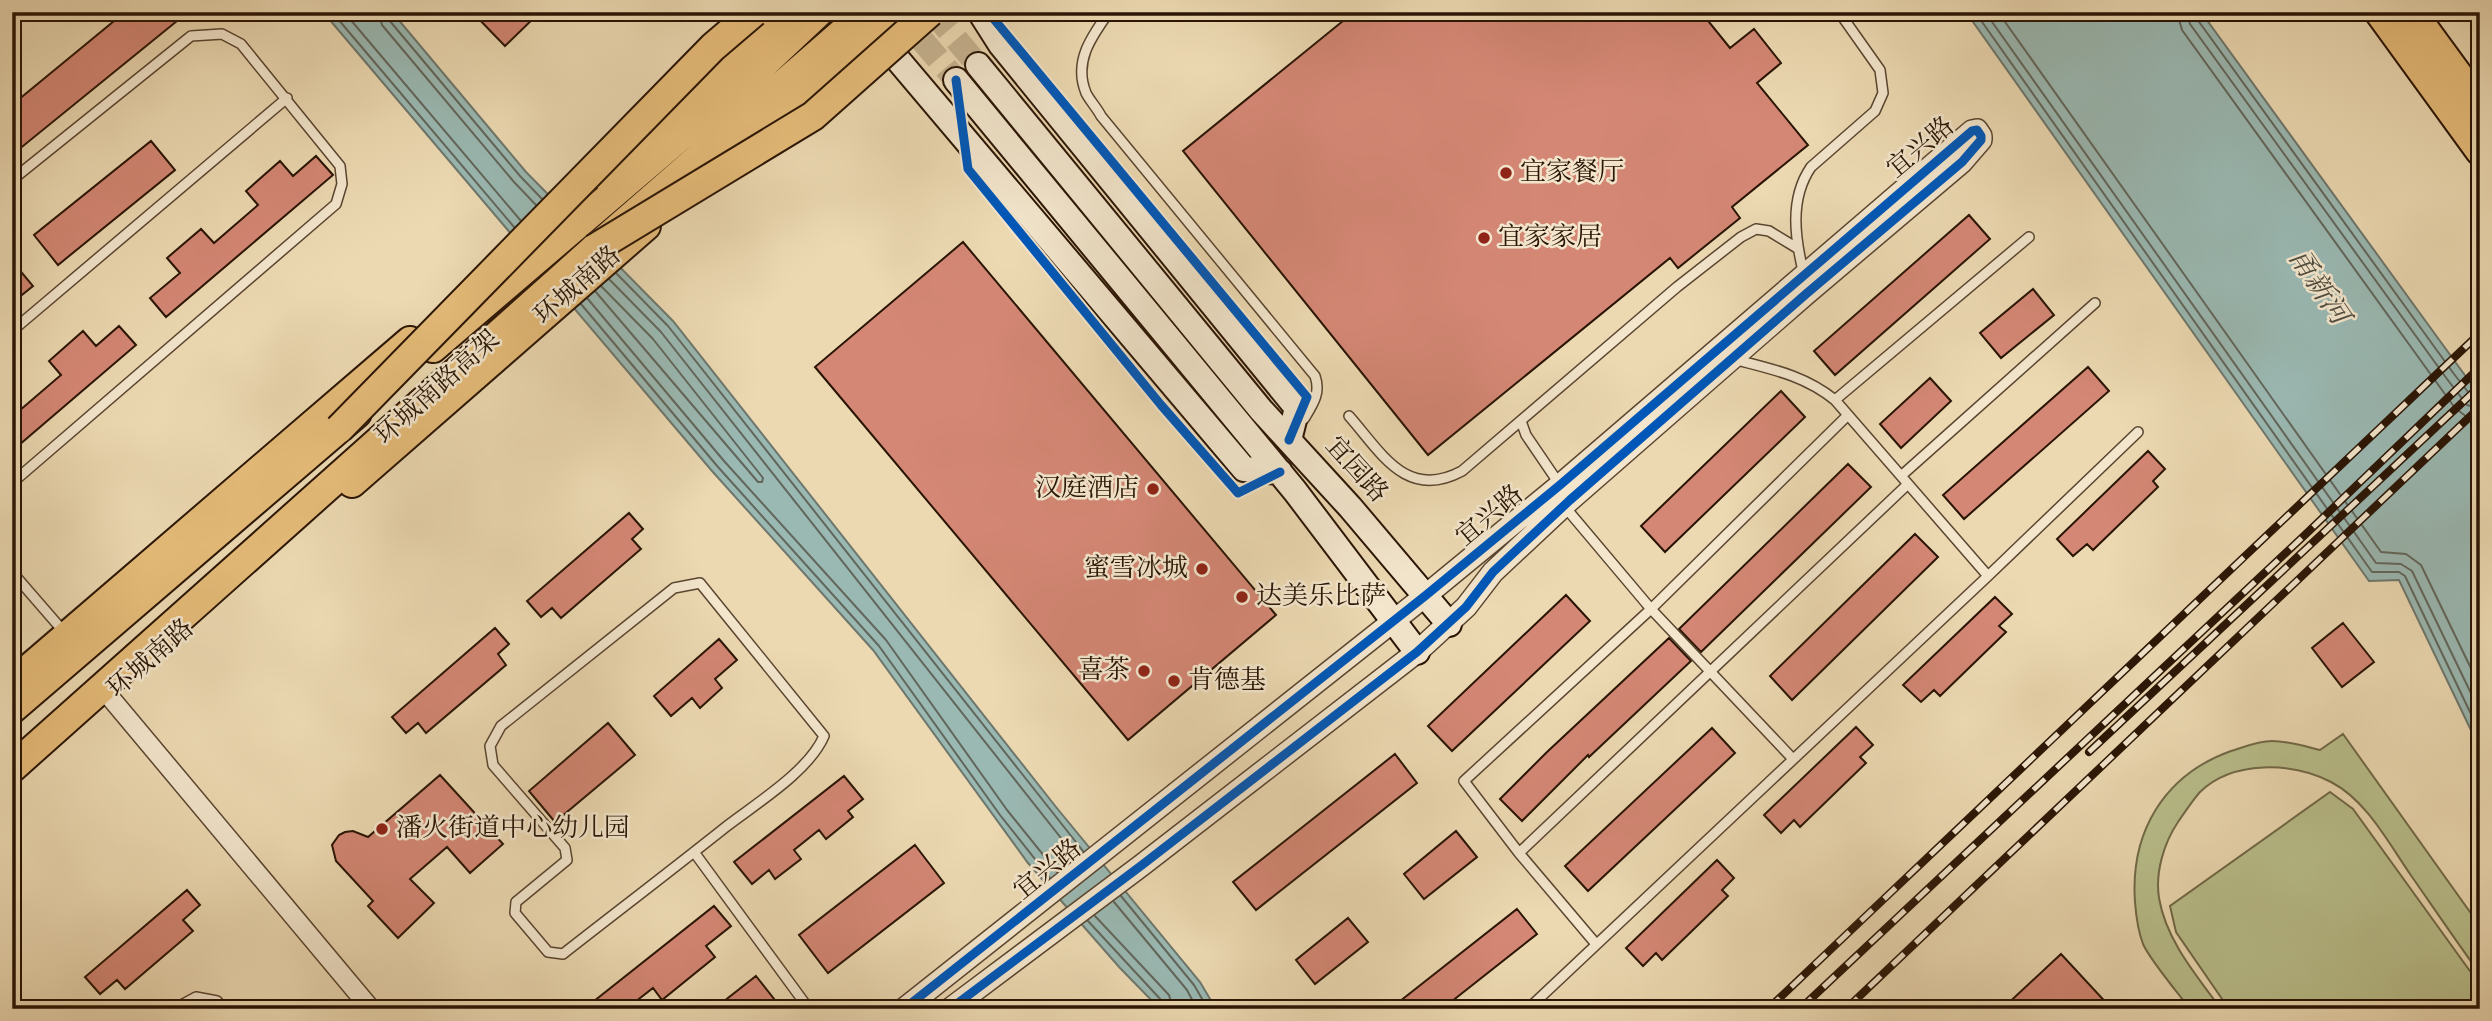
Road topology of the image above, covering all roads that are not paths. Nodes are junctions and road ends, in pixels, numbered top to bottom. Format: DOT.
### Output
graph roads {
  1 [pos="754,12"];
  2 [pos="792,12"];
  3 [pos="819,12"];
  4 [pos="930,12"];
  5 [pos="980,12"];
  6 [pos="1109,12"];
  7 [pos="1839,12"];
  8 [pos="2379,12"];
  9 [pos="2412,12"];
  10 [pos="876,18"];
  11 [pos="978,65"];
  12 [pos="957,80"];
  13 [pos="287,98"];
  14 [pos="2480,105"];
  15 [pos="2480,151"];
  16 [pos="12,180"];
  17 [pos="2029,237"];
  18 [pos="1797,248"];
  19 [pos="594,249"];
  20 [pos="1805,285"];
  21 [pos="2095,303"];
  22 [pos="12,331"];
  23 [pos="1731,359"];
  24 [pos="1835,400"];
  25 [pos="1848,415"];
  26 [pos="1349,416"];
  27 [pos="1521,421"];
  28 [pos="339,429"];
  29 [pos="2138,432"];
  30 [pos="1289,440"];
  31 [pos="1280,472"];
  32 [pos="1901,476"];
  33 [pos="12,483"];
  34 [pos="1908,484"];
  35 [pos="1564,497"];
  36 [pos="12,572"];
  37 [pos="1988,576"];
  38 [pos="1425,596"];
  39 [pos="1651,609"];
  40 [pos="1395,621"];
  41 [pos="1449,624"];
  42 [pos="68,636"];
  43 [pos="1417,652"];
  44 [pos="1711,671"];
  45 [pos="12,683"];
  46 [pos="109,696"];
  47 [pos="12,709"];
  48 [pos="1793,759"];
  49 [pos="12,768"];
  50 [pos="12,780"];
  51 [pos="694,852"];
  52 [pos="1519,853"];
  53 [pos="1596,944"];
  54 [pos="174,1009"];
  55 [pos="224,1009"];
  56 [pos="370,1009"];
  57 [pos="809,1009"];
  58 [pos="904,1009"];
  59 [pos="950,1009"];
  60 [pos="1528,1009"];
  1 -- 28 [label="main road, bridge"];
  2 -- 42 [label="main road"];
  3 -- 28 [label="main road, 环城南路高架, bridge"];
  4 -- 19 [label="main road, bridge"];
  5 -- 30 [label="main road"];
  6 -- 30 [label="lane"];
  7 -- 18 [label="lane"];
  8 -- 15 [label="main road"];
  9 -- 14 [label="main road"];
  10 -- 19 [label="main road, 环城南路高架, bridge"];
  10 -- 31 [label="main road"];
  10 -- 46 [label="main road, 环城南路"];
  11 -- 30 [label="main road, 宜园路"];
  12 -- 31 [label="main road"];
  13 -- 16 [label="lane"];
  13 -- 22 [label="lane"];
  13 -- 33 [label="lane"];
  17 -- 24 [label="lane"];
  18 -- 20 [label="lane"];
  18 -- 27 [label="lane"];
  19 -- 49 [label="main road, 环城南路高架"];
  20 -- 20 [label="street, 宜兴路"];
  20 -- 23 [label="street, 宜兴路"];
  20 -- 35 [label="street, 宜兴路"];
  21 -- 32 [label="lane"];
  23 -- 24 [label="lane"];
  23 -- 35 [label="street, 宜兴路"];
  24 -- 25 [label="lane"];
  25 -- 32 [label="lane"];
  25 -- 39 [label="lane"];
  26 -- 27 [label="lane"];
  27 -- 35 [label="lane"];
  28 -- 47 [label="main road, 环城南路高架"];
  29 -- 37 [label="lane"];
  30 -- 38 [label="main road, 宜园路"];
  31 -- 40 [label="main road"];
  32 -- 34 [label="lane"];
  34 -- 37 [label="lane"];
  34 -- 44 [label="lane"];
  35 -- 38 [label="street, 宜兴路"];
  35 -- 39 [label="lane"];
  35 -- 41 [label="street, 宜兴路"];
  36 -- 42 [label="lane"];
  37 -- 48 [label="lane"];
  38 -- 40 [label="street, 宜兴路"];
  38 -- 41 [label="main road, 宜园路"];
  39 -- 44 [label="lane"];
  39 -- 52 [label="lane"];
  40 -- 43 [label="main road"];
  40 -- 58 [label="street, 宜兴路"];
  41 -- 43 [label="street, 宜兴路"];
  42 -- 45 [label="main road"];
  43 -- 59 [label="street, 宜兴路"];
  44 -- 48 [label="lane"];
  44 -- 52 [label="lane"];
  46 -- 50 [label="main road, 环城南路"];
  46 -- 56 [label="street"];
  48 -- 53 [label="lane"];
  51 -- 51 [label="lane"];
  51 -- 57 [label="lane"];
  52 -- 53 [label="lane"];
  53 -- 60 [label="lane"];
  54 -- 55 [label="lane"];
}
